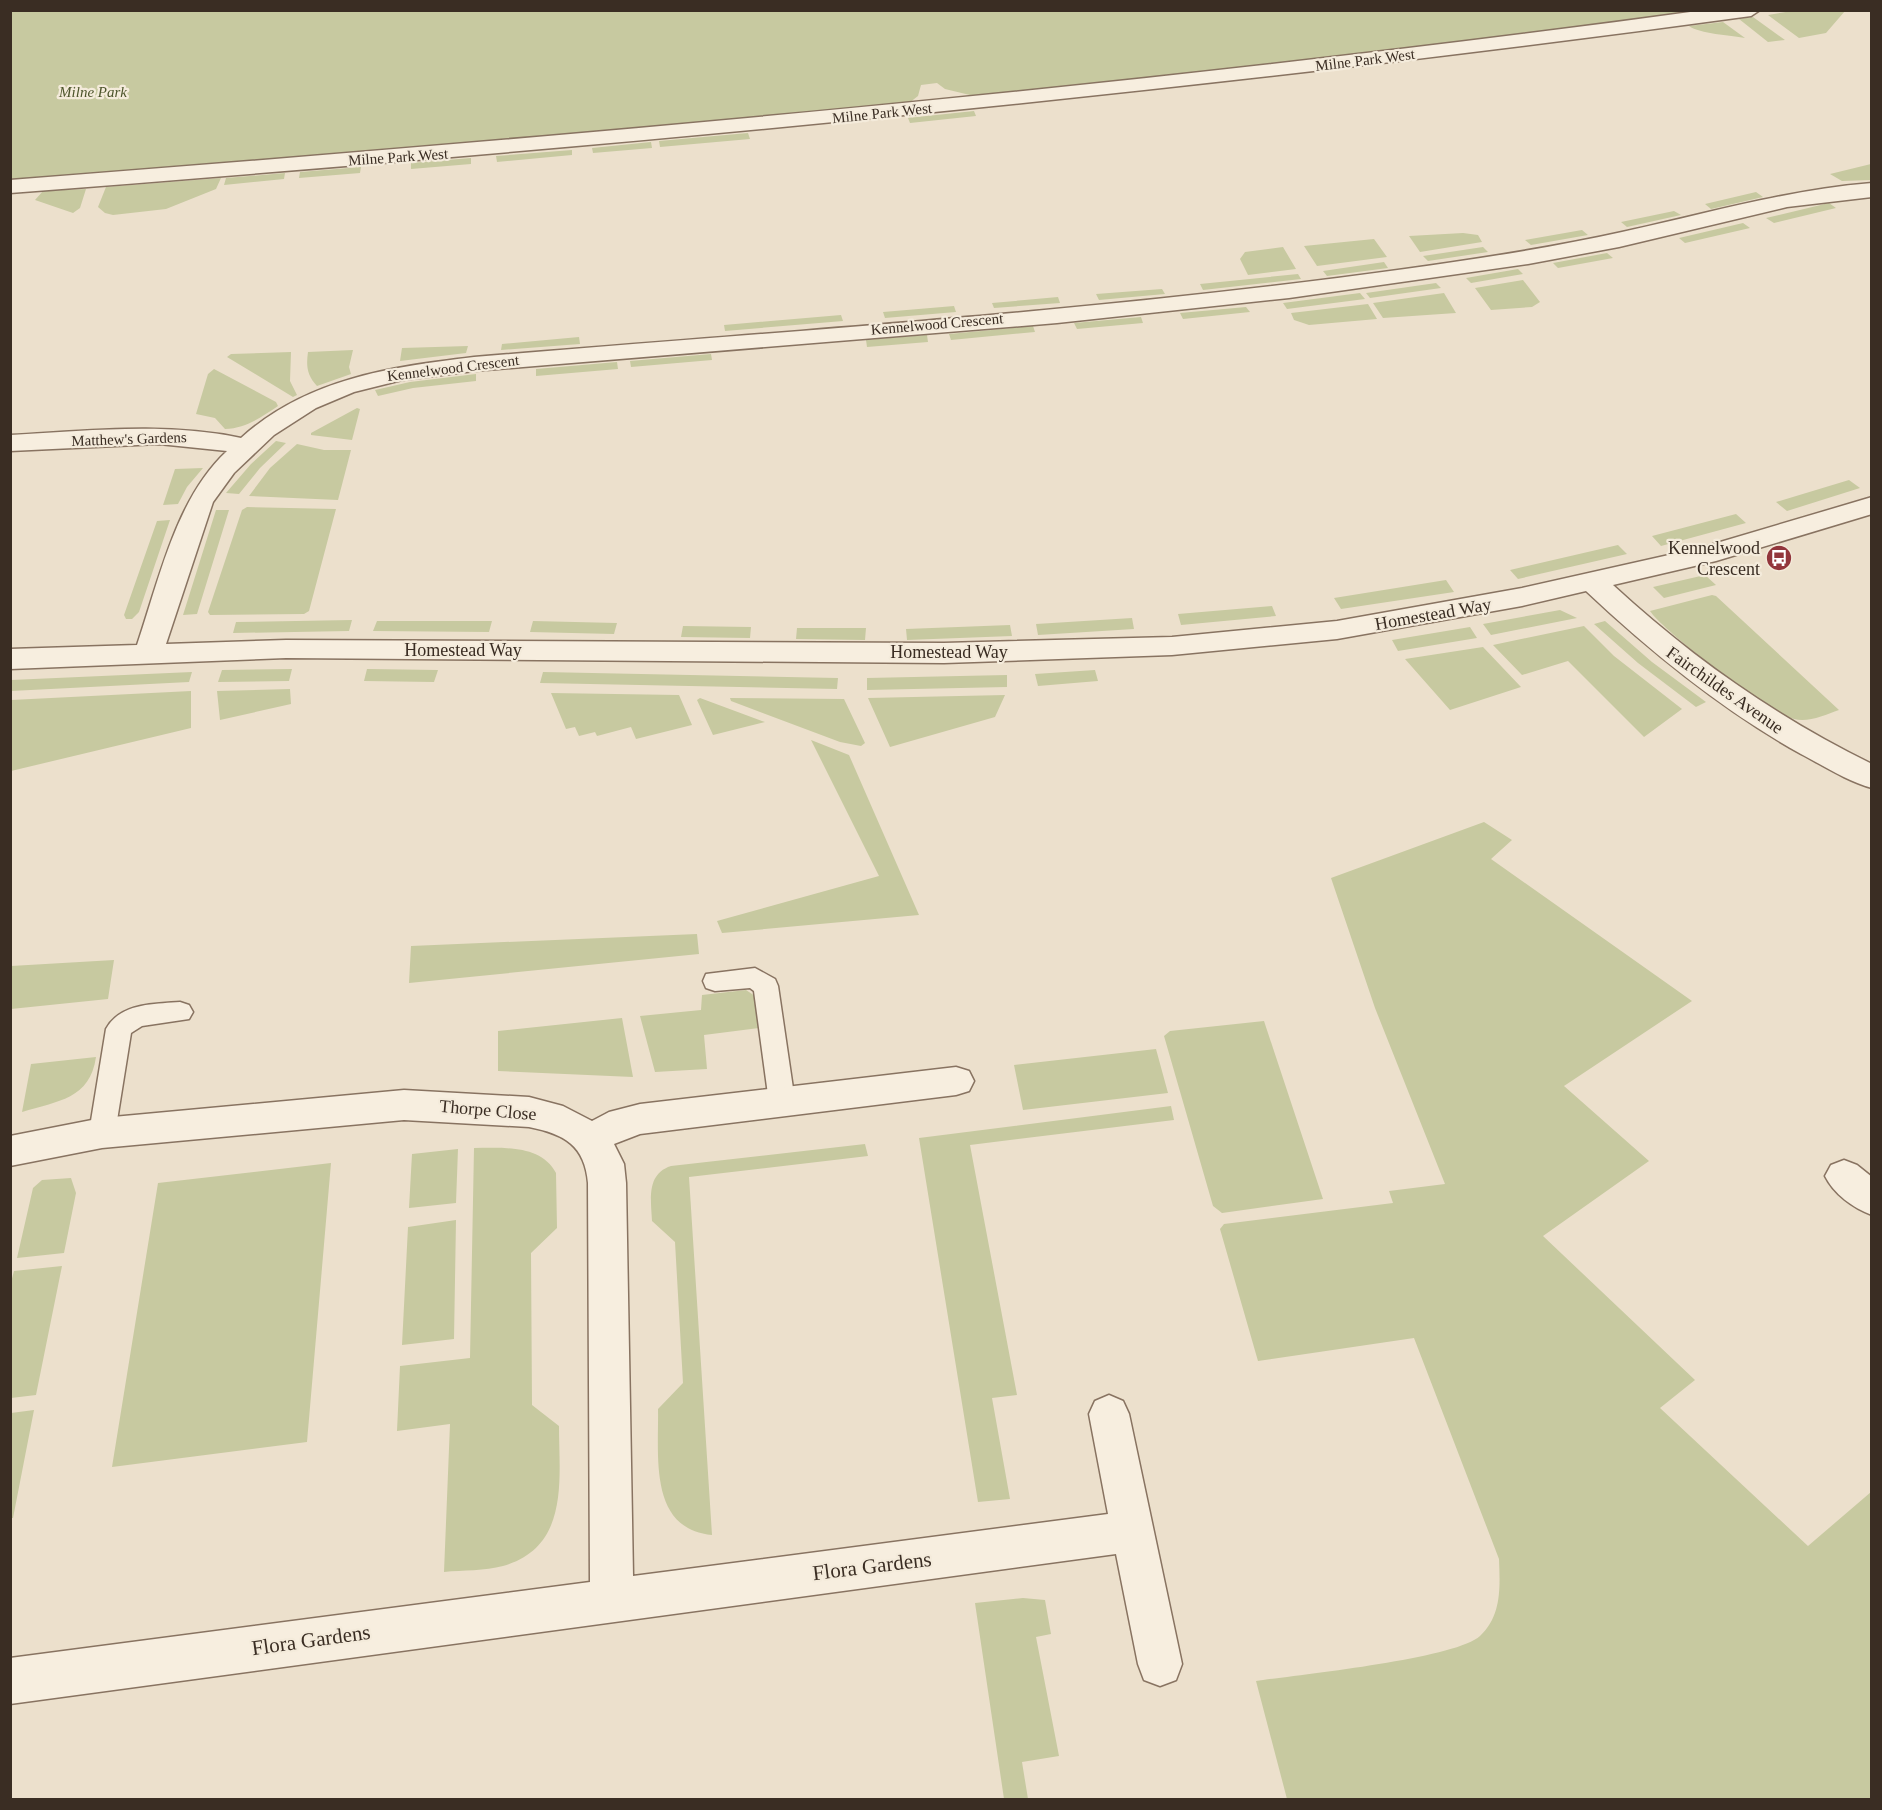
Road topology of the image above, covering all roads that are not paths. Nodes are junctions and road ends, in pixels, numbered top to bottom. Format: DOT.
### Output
graph roads {
  1 [pos="1751,10"];
  2 [pos="10,187"];
  3 [pos="1872,190"];
  4 [pos="10,443"];
  5 [pos="246,447"];
  6 [pos="1872,505"];
  7 [pos="1593,581"];
  8 [pos="148,654"];
  9 [pos="10,659"];
  10 [pos="1872,777"];
  11 [pos="716,981"];
  12 [pos="180,1012"];
  13 [pos="956,1081"];
  14 [pos="782,1102"];
  15 [pos="102,1133"];
  16 [pos="592,1138"];
  17 [pos="10,1151"];
  18 [pos="1109,1414"];
  19 [pos="1133,1531"];
  20 [pos="612,1600"];
  21 [pos="1160,1664"];
  22 [pos="10,1681"];
  1 -- 2 [label="street, Milne Park West"];
  3 -- 5 [label="street, Kennelwood Crescent"];
  4 -- 5 [label="street, Matthew's Gardens"];
  5 -- 8 [label="street, Kennelwood Crescent"];
  6 -- 7 [label="street, Homestead Way"];
  7 -- 8 [label="street, Homestead Way"];
  7 -- 10 [label="street, Fairchildes Avenue"];
  8 -- 9 [label="street, Homestead Way"];
  11 -- 14 [label="lane"];
  12 -- 15 [label="lane"];
  13 -- 14 [label="street"];
  14 -- 16 [label="street"];
  15 -- 16 [label="street, Thorpe Close"];
  15 -- 17 [label="street, Thorpe Close"];
  16 -- 20 [label="street"];
  18 -- 19 [label="street"];
  19 -- 20 [label="street, Flora Gardens"];
  19 -- 21 [label="street"];
  20 -- 22 [label="street, Flora Gardens"];
}
